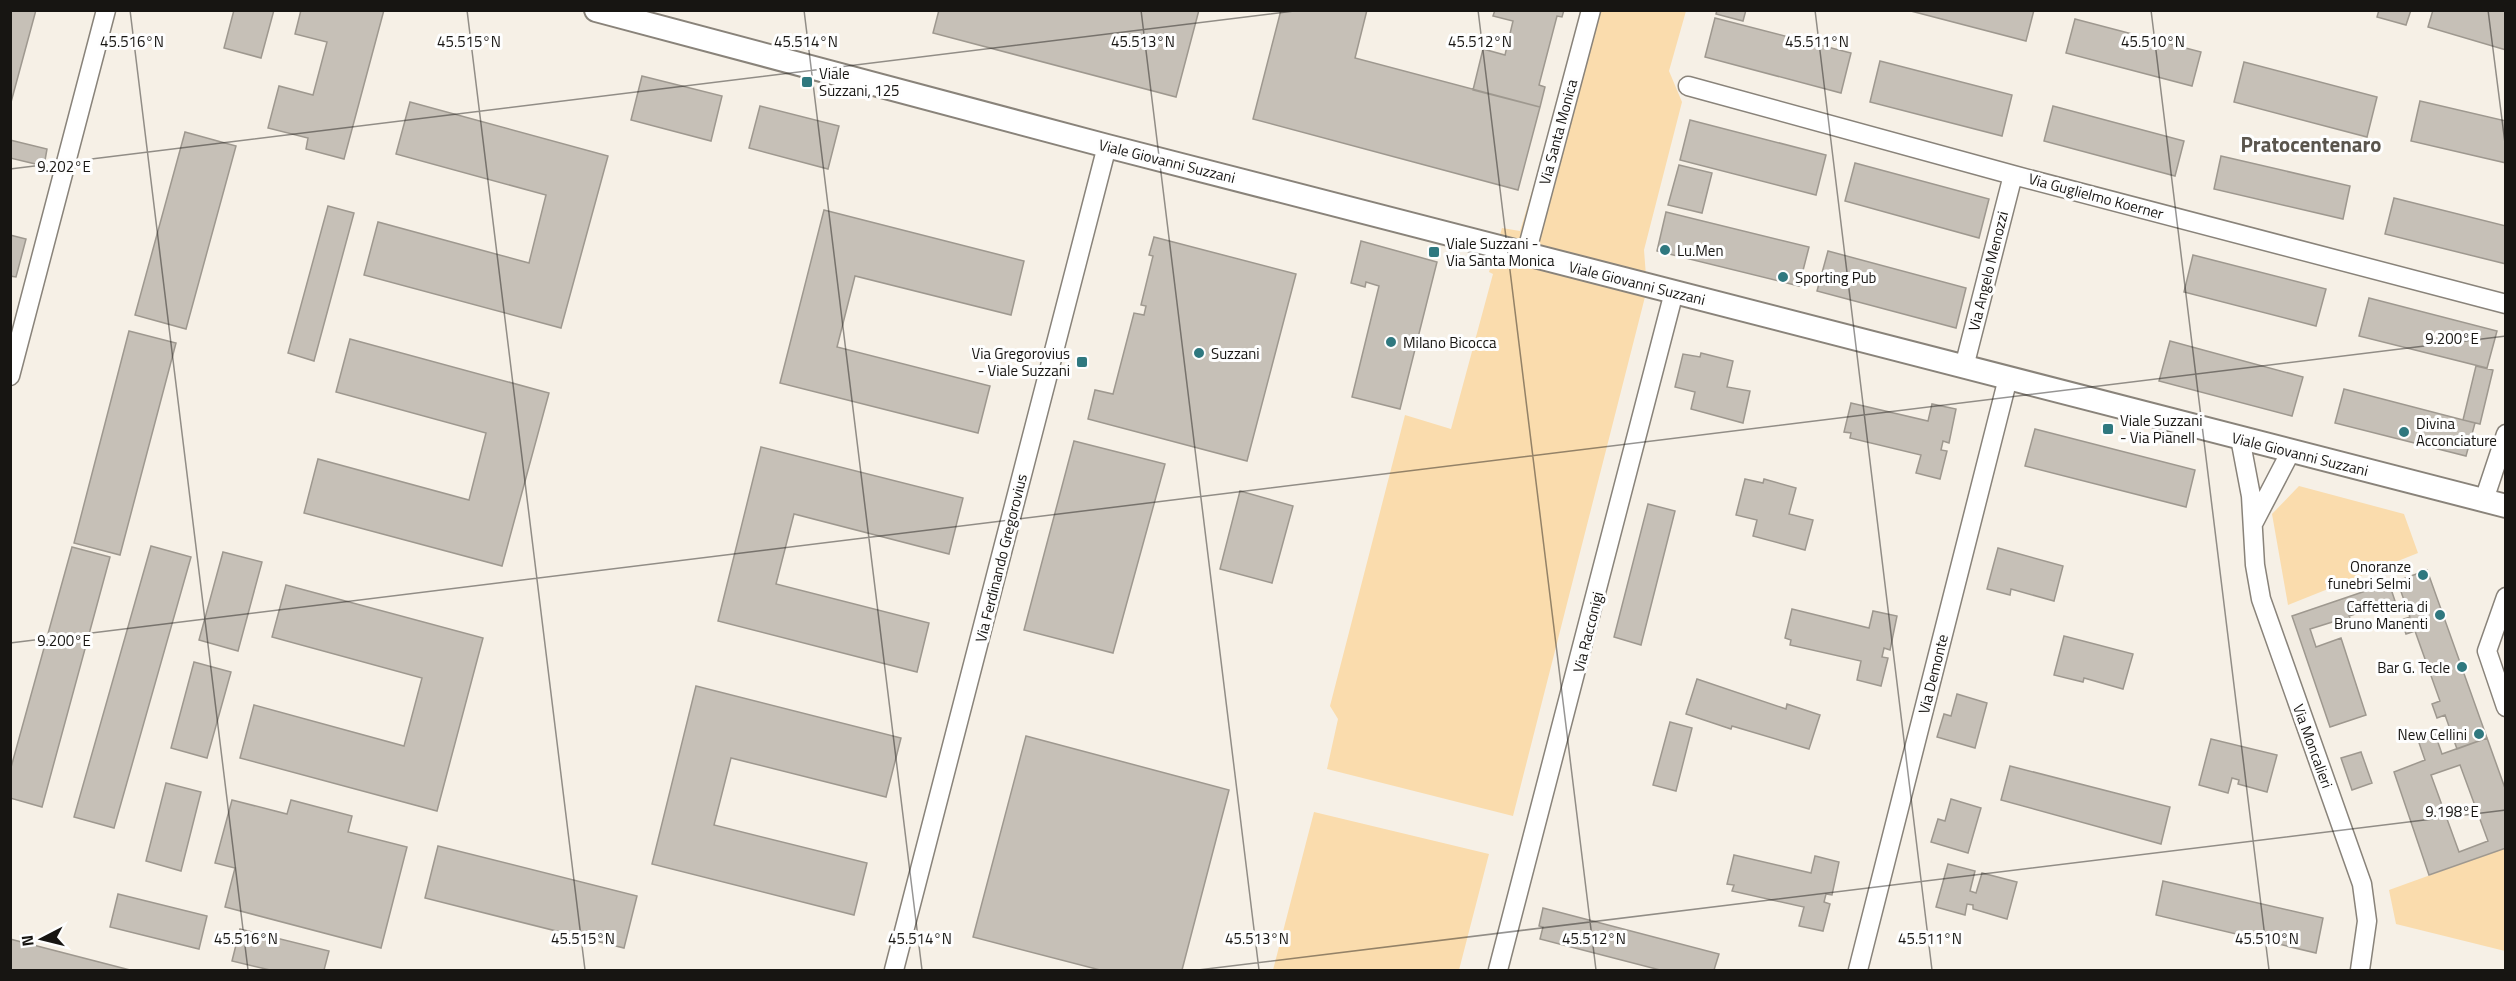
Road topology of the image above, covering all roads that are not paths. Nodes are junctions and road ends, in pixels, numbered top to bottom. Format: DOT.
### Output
graph roads {
  1 [pos="106,10"];
  2 [pos="596,10"];
  3 [pos="1590,10"];
  4 [pos="1688,86"];
  5 [pos="1107,146"];
  6 [pos="2013,175"];
  7 [pos="1526,254"];
  8 [pos="1674,292"];
  9 [pos="2505,304"];
  10 [pos="1964,367"];
  11 [pos="10,376"];
  12 [pos="2008,378"];
  13 [pos="2505,434"];
  14 [pos="2240,438"];
  15 [pos="2291,451"];
  16 [pos="2495,503"];
  17 [pos="2254,522"];
  18 [pos="2505,597"];
  19 [pos="2505,707"];
  20 [pos="894,970"];
  21 [pos="1498,970"];
  22 [pos="1858,970"];
  23 [pos="2360,970"];
  1 -- 11 [label="street"];
  2 -- 5 [label="street, Viale Giovanni Suzzani"];
  3 -- 7 [label="street, Via Santa Monica"];
  4 -- 6 [label="street, Via Guglielmo Koerner"];
  5 -- 7 [label="street, Viale Giovanni Suzzani"];
  5 -- 20 [label="street, Via Ferdinando Gregorovius"];
  6 -- 9 [label="street, Via Guglielmo Koerner"];
  6 -- 10 [label="street, Via Angelo Menozzi"];
  7 -- 8 [label="street, Viale Giovanni Suzzani"];
  8 -- 10 [label="street, Viale Giovanni Suzzani"];
  8 -- 21 [label="street, Via Racconigi"];
  10 -- 12 [label="street, Viale Giovanni Suzzani"];
  12 -- 14 [label="street, Viale Giovanni Suzzani"];
  12 -- 22 [label="street, Via Demonte"];
  13 -- 16 [label="street"];
  14 -- 15 [label="street, Viale Giovanni Suzzani"];
  14 -- 17 [label="street, Via Moncalieri"];
  15 -- 16 [label="street, Viale Giovanni Suzzani"];
  15 -- 17 [label="street, Via Moncalieri"];
  17 -- 23 [label="street, Via Moncalieri"];
  18 -- 19 [label="street"];
}
